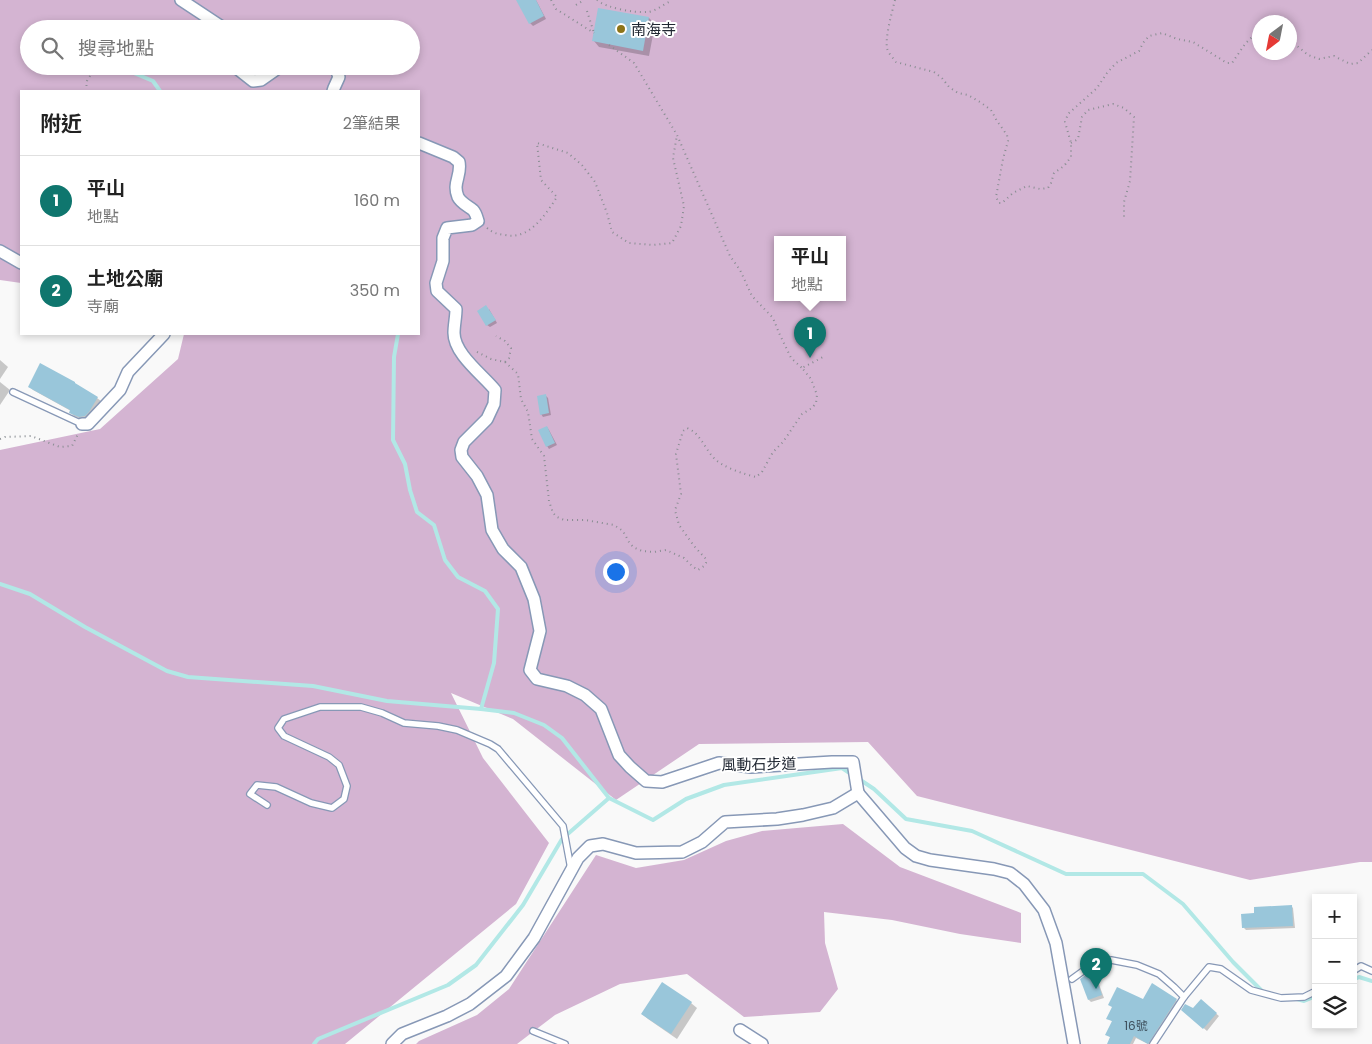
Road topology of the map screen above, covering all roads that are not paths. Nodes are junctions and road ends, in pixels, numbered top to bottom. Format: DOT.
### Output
graph roads {
  1 [pos="181,0"];
  2 [pos="211,20"];
  3 [pos="245,75"];
  4 [pos="268,75"];
  5 [pos="338,75"];
  6 [pos="334,90"];
  7 [pos="420,143"];
  8 [pos="0,252"];
  9 [pos="20,262"];
  10 [pos="163,335"];
  11 [pos="13,392"];
  12 [pos="82,424"];
  13 [pos="858,793"];
  14 [pos="267,805"];
  15 [pos="571,870"];
  16 [pos="1357,968"];
  17 [pos="1372,971"];
  18 [pos="1072,979"];
  19 [pos="1312,994"];
  20 [pos="1184,998"];
  21 [pos="740,1030"];
  22 [pos="533,1031"];
  23 [pos="392,1044"];
  24 [pos="565,1044"];
  25 [pos="762,1044"];
  26 [pos="1074,1044"];
  27 [pos="1153,1044"];
  1 -- 2 [label="street"];
  3 -- 4 [label="street"];
  5 -- 6 [label="street"];
  7 -- 13 [label="street, 風動石步道"];
  8 -- 9 [label="street"];
  10 -- 12 [label="street"];
  11 -- 12 [label="lane"];
  13 -- 15 [label="street"];
  13 -- 26 [label="street"];
  14 -- 15 [label="lane"];
  15 -- 23 [label="street"];
  16 -- 17 [label="lane"];
  18 -- 20 [label="lane"];
  19 -- 20 [label="lane"];
  20 -- 27 [label="lane"];
  21 -- 25 [label="street"];
  22 -- 24 [label="lane"];
}
